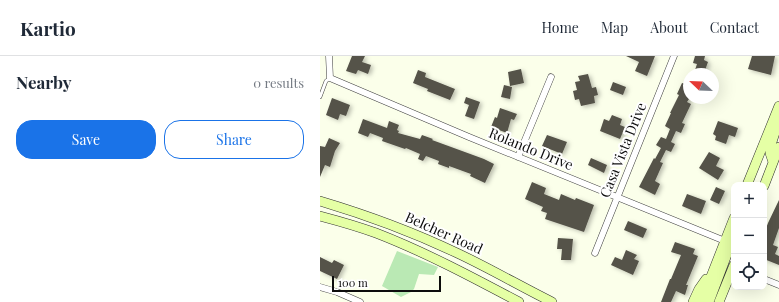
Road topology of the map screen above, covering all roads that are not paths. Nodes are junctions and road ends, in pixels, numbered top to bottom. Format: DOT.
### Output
graph roads {
  1 [pos="329,56"];
  2 [pos="674,56"];
  3 [pos="551,77"];
  4 [pos="330,78"];
  5 [pos="320,97"];
  6 [pos="779,106"];
  7 [pos="779,120"];
  8 [pos="779,147"];
  9 [pos="518,157"];
  10 [pos="776,164"];
  11 [pos="749,182"];
  12 [pos="766,182"];
  13 [pos="617,197"];
  14 [pos="320,201"];
  15 [pos="320,216"];
  16 [pos="731,225"];
  17 [pos="724,241"];
  18 [pos="731,244"];
  19 [pos="595,253"];
  20 [pos="713,270"];
  21 [pos="731,273"];
  22 [pos="767,280"];
  23 [pos="779,285"];
  24 [pos="320,286"];
  25 [pos="360,302"];
  26 [pos="519,302"];
  27 [pos="552,302"];
  28 [pos="694,302"];
  29 [pos="701,302"];
  30 [pos="709,302"];
  31 [pos="719,302"];
  1 -- 4 [label="street"];
  2 -- 13 [label="street, Casa Vista Drive"];
  3 -- 9 [label="street"];
  4 -- 5 [label="lane"];
  4 -- 9 [label="street, Rolando Drive"];
  6 -- 11 [label="main road"];
  7 -- 10 [label="main road"];
  8 -- 10 [label="main road"];
  9 -- 13 [label="street, Rolando Drive"];
  10 -- 12 [label="main road"];
  13 -- 17 [label="street, Rolando Drive"];
  13 -- 19 [label="street, Casa Vista Drive"];
  14 -- 27 [label="main road, Belcher Road"];
  15 -- 26 [label="main road, Belcher Road"];
  16 -- 17 [label="main road"];
  17 -- 20 [label="main road"];
  18 -- 30 [label="main road"];
  20 -- 28 [label="main road"];
  20 -- 29 [label="main road"];
  21 -- 31 [label="main road"];
  22 -- 23 [label="street"];
  24 -- 25 [label="street"];
}
